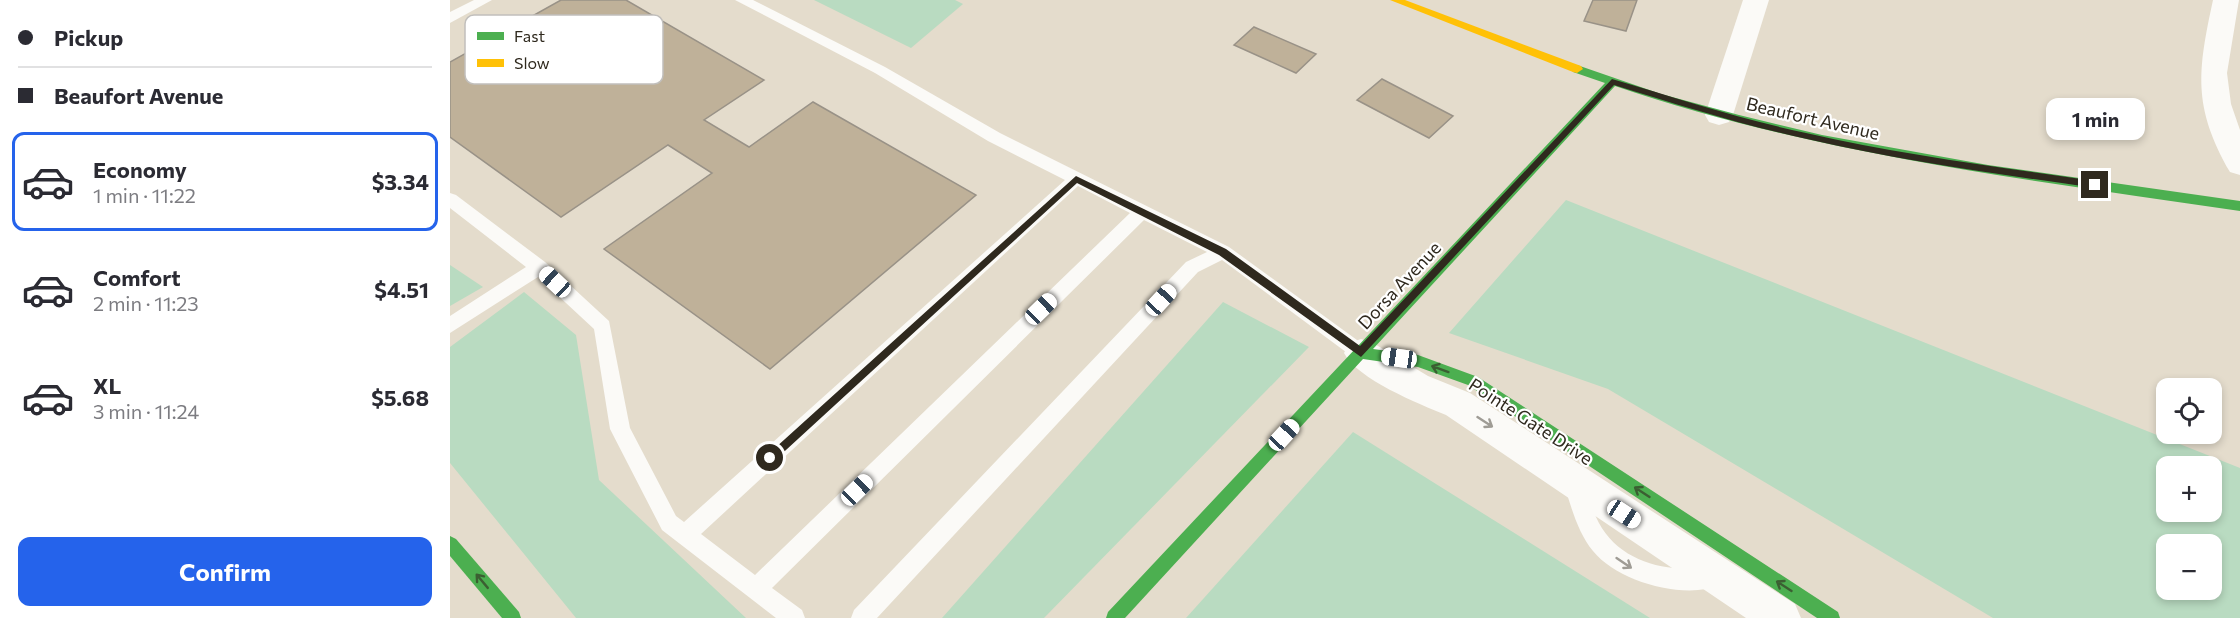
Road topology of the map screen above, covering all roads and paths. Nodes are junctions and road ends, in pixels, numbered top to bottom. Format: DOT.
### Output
graph roads {
  1 [pos="484,0"];
  2 [pos="742,0"];
  3 [pos="1395,0"];
  4 [pos="1756,0"];
  5 [pos="2226,0"];
  6 [pos="450,18"];
  7 [pos="1612,82"];
  8 [pos="1719,115"];
  9 [pos="2240,164"];
  10 [pos="1076,179"];
  11 [pos="450,199"];
  12 [pos="2240,206"];
  13 [pos="1142,211"];
  14 [pos="1223,252"];
  15 [pos="539,267"];
  16 [pos="450,326"];
  17 [pos="1361,352"];
  18 [pos="685,535"];
  19 [pos="450,544"];
  20 [pos="756,589"];
  21 [pos="513,618"];
  22 [pos="794,618"];
  23 [pos="862,618"];
  24 [pos="1114,618"];
  25 [pos="1781,618"];
  26 [pos="1833,618"];
  1 -- 6 [label="lane"];
  2 -- 10 [label="lane"];
  3 -- 7 [label="street, Beaufort Avenue"];
  4 -- 8 [label="street"];
  5 -- 9 [label="street"];
  7 -- 8 [label="street, Beaufort Avenue"];
  7 -- 17 [label="street, Dorsa Avenue"];
  8 -- 12 [label="street, Beaufort Avenue"];
  10 -- 13 [label="lane"];
  10 -- 18 [label="lane"];
  11 -- 15 [label="lane"];
  13 -- 14 [label="lane"];
  13 -- 20 [label="lane"];
  14 -- 17 [label="lane"];
  14 -- 23 [label="lane"];
  15 -- 16 [label="lane"];
  15 -- 18 [label="lane"];
  17 -- 24 [label="street, Dorsa Avenue"];
  17 -- 25 [label="street, Pointe Gate Drive, one-way"];
  26 -- 17 [label="street, Pointe Gate Drive, one-way"];
  18 -- 20 [label="lane"];
  21 -- 19 [label="street, one-way"];
  20 -- 22 [label="lane"];
}
